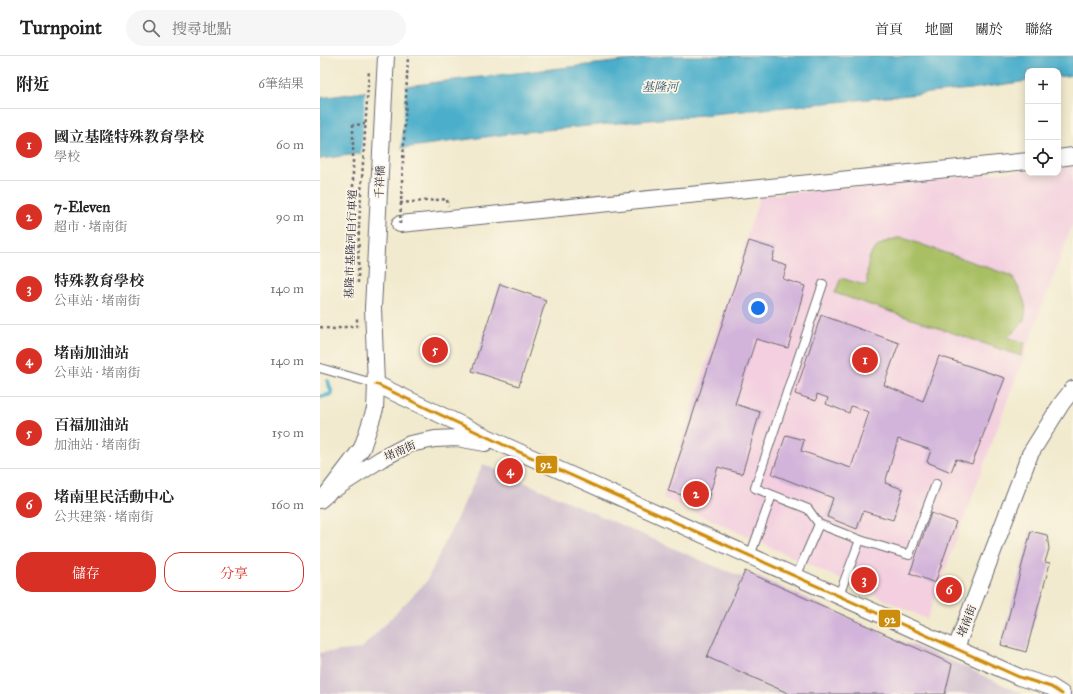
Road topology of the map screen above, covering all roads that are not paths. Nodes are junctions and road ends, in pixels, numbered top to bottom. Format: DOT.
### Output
graph roads {
  1 [pos="386,56"];
  2 [pos="1073,156"];
  3 [pos="1061,158"];
  4 [pos="1025,161"];
  5 [pos="400,224"];
  6 [pos="823,284"];
  7 [pos="320,368"];
  8 [pos="376,384"];
  9 [pos="1073,389"];
  10 [pos="506,446"];
  11 [pos="936,484"];
  12 [pos="772,495"];
  13 [pos="323,497"];
  14 [pos="818,524"];
  15 [pos="860,540"];
  16 [pos="750,556"];
  17 [pos="796,577"];
  18 [pos="839,596"];
  19 [pos="956,648"];
  20 [pos="1062,694"];
  1 -- 8 [label="street, 千祥橋, bridge"];
  2 -- 3 [label="street"];
  4 -- 5 [label="street"];
  6 -- 12 [label="lane"];
  7 -- 8 [label="lane, 堵南街"];
  8 -- 10 [label="street, 堵南街"];
  8 -- 13 [label="street, 千祥橋"];
  9 -- 19 [label="street, 堵南街"];
  10 -- 13 [label="street, 堵南街"];
  10 -- 16 [label="street, 堵南街"];
  11 -- 15 [label="lane"];
  12 -- 14 [label="lane"];
  12 -- 16 [label="lane"];
  14 -- 15 [label="lane"];
  14 -- 17 [label="lane"];
  15 -- 18 [label="lane"];
  16 -- 17 [label="street, 堵南街"];
  17 -- 18 [label="street, 堵南街"];
  18 -- 19 [label="street, 堵南街"];
  19 -- 20 [label="street"];
}
